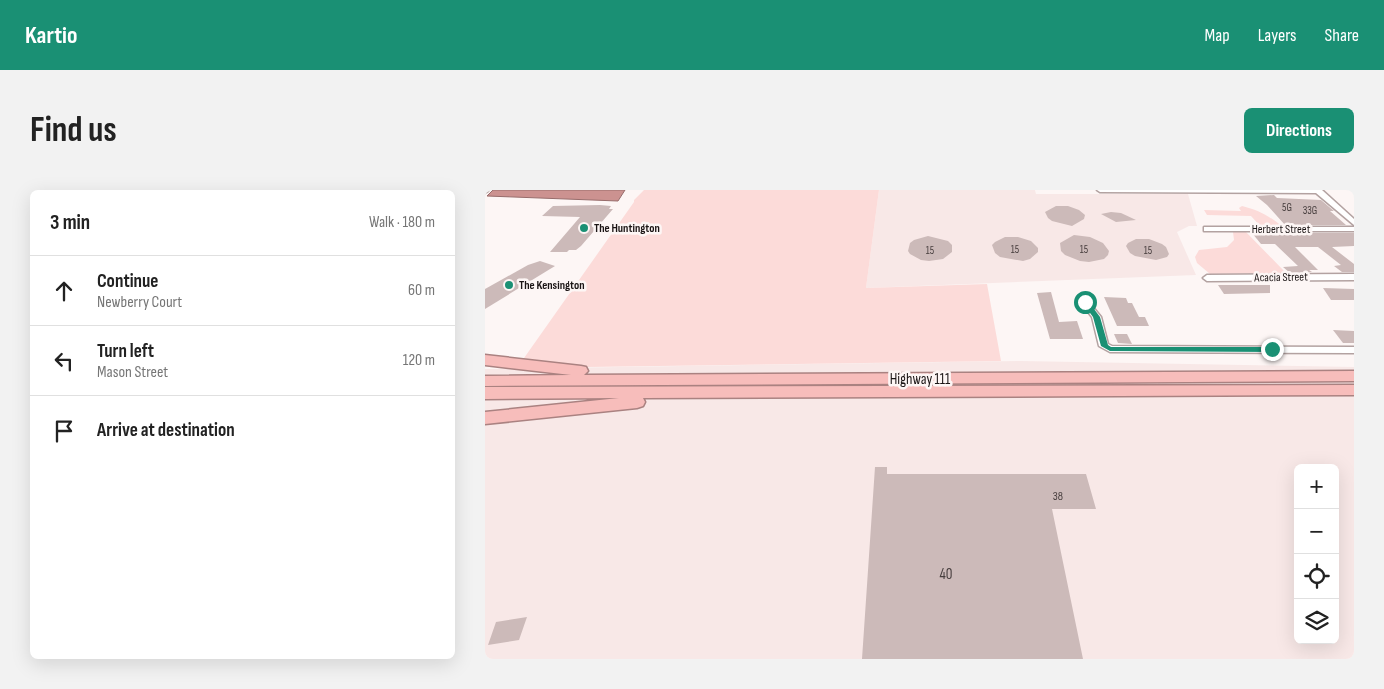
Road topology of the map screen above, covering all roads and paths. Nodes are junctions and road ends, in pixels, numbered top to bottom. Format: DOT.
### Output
graph roads {
  1 [pos="1100,190"];
  2 [pos="1189,190"];
  3 [pos="1318,191"];
  4 [pos="1354,223"];
  5 [pos="1207,229"];
  6 [pos="1354,229"];
  7 [pos="1354,277"];
  8 [pos="1207,278"];
  9 [pos="1085,302"];
  10 [pos="1354,350"];
  11 [pos="485,360"];
  12 [pos="1354,376"];
  13 [pos="961,378"];
  14 [pos="485,381"];
  15 [pos="1354,390"];
  16 [pos="839,391"];
  17 [pos="485,393"];
  18 [pos="485,418"];
  1 -- 2 [label="street"];
  2 -- 3 [label="street"];
  3 -- 4 [label="street"];
  5 -- 6 [label="street, Herbert Street"];
  7 -- 8 [label="street, Acacia Street"];
  9 -- 10 [label="street"];
  11 -- 13 [label="highway"];
  12 -- 13 [label="highway, Highway 111"];
  13 -- 14 [label="highway, Highway 111"];
  15 -- 16 [label="highway, Highway 111"];
  16 -- 17 [label="highway, Highway 111"];
  16 -- 18 [label="highway"];
}
